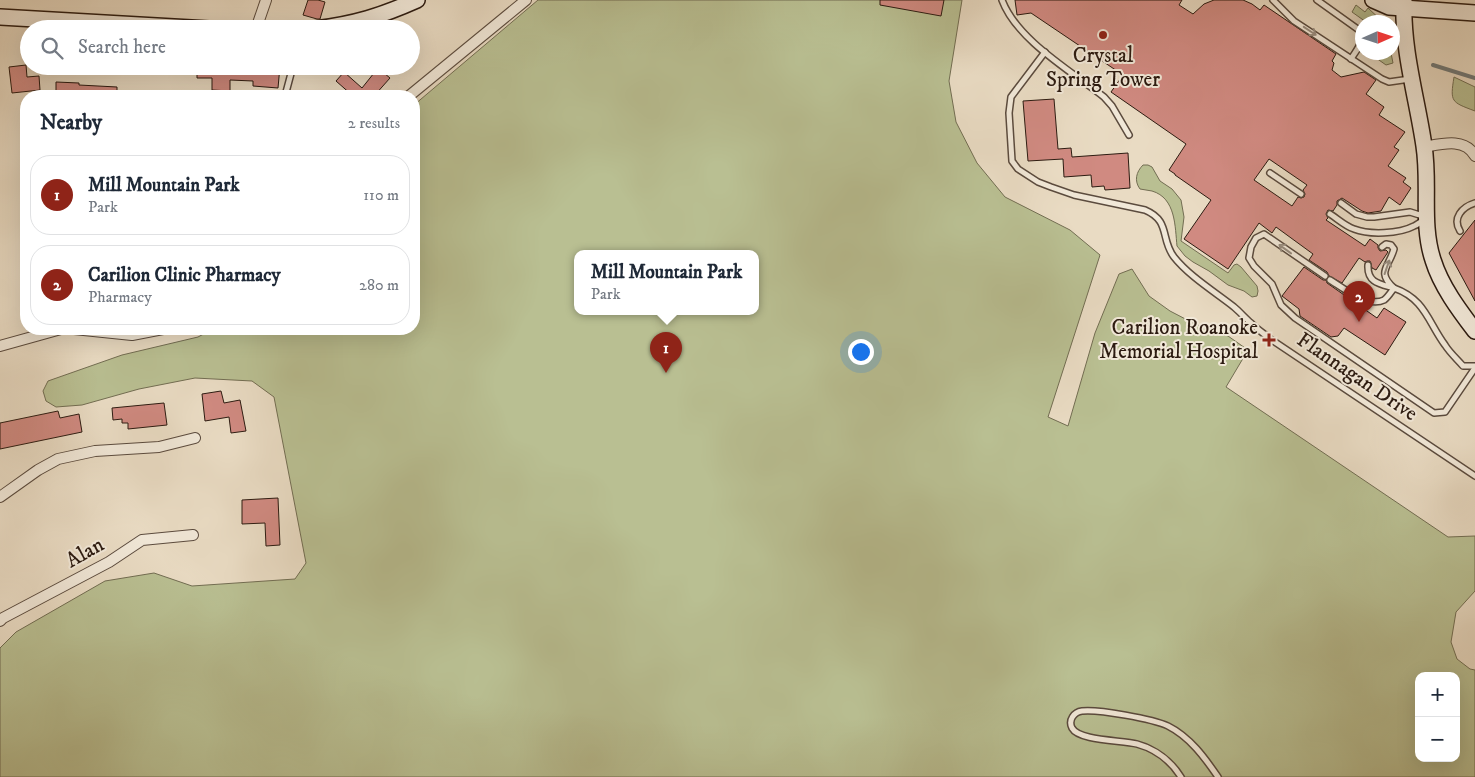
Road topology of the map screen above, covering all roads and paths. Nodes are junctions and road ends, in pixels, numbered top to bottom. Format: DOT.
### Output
graph roads {
  1 [pos="266,0"];
  2 [pos="417,0"];
  3 [pos="526,0"];
  4 [pos="1002,0"];
  5 [pos="1273,0"];
  6 [pos="1317,0"];
  7 [pos="1373,0"];
  8 [pos="1404,4"];
  9 [pos="1470,12"];
  10 [pos="0,17"];
  11 [pos="52,20"];
  12 [pos="259,20"];
  13 [pos="365,20"];
  14 [pos="1045,52"];
  15 [pos="1351,58"];
  16 [pos="291,75"];
  17 [pos="1411,78"];
  18 [pos="287,90"];
  19 [pos="416,90"];
  20 [pos="1129,135"];
  21 [pos="1424,147"];
  22 [pos="1475,156"];
  23 [pos="1270,173"];
  24 [pos="1301,194"];
  25 [pos="1341,203"];
  26 [pos="1475,204"];
  27 [pos="1330,214"];
  28 [pos="1427,217"];
  29 [pos="1460,231"];
  30 [pos="1382,247"];
  31 [pos="1368,265"];
  32 [pos="1325,276"];
  33 [pos="1330,280"];
  34 [pos="1394,288"];
  35 [pos="1475,331"];
  36 [pos="39,335"];
  37 [pos="0,346"];
  38 [pos="1475,367"];
  39 [pos="196,438"];
  40 [pos="1475,476"];
  41 [pos="0,497"];
  42 [pos="193,535"];
  43 [pos="0,621"];
  44 [pos="1181,777"];
  45 [pos="1218,777"];
  1 -- 12 [label="street"];
  2 -- 13 [label="street"];
  3 -- 19 [label="street"];
  4 -- 14 [label="lane"];
  5 -- 15 [label="lane, one-way"];
  6 -- 15 [label="lane"];
  7 -- 8 [label="street"];
  8 -- 9 [label="street"];
  8 -- 17 [label="street"];
  10 -- 11 [label="street"];
  14 -- 20 [label="lane"];
  14 -- 40 [label="lane, Flannagan Drive"];
  15 -- 17 [label="lane"];
  16 -- 18 [label="lane"];
  17 -- 21 [label="street"];
  21 -- 22 [label="street"];
  21 -- 28 [label="street"];
  23 -- 24 [label="lane"];
  25 -- 28 [label="lane"];
  26 -- 29 [label="lane"];
  27 -- 28 [label="lane"];
  28 -- 35 [label="street"];
  34 -- 30 [label="lane, one-way"];
  31 -- 34 [label="lane"];
  32 -- 38 [label="lane, one-way"];
  33 -- 34 [label="lane"];
  34 -- 38 [label="lane"];
  36 -- 37 [label="street"];
  39 -- 41 [label="street"];
  42 -- 43 [label="street, Alan"];
  44 -- 45 [label="lane"];
}
